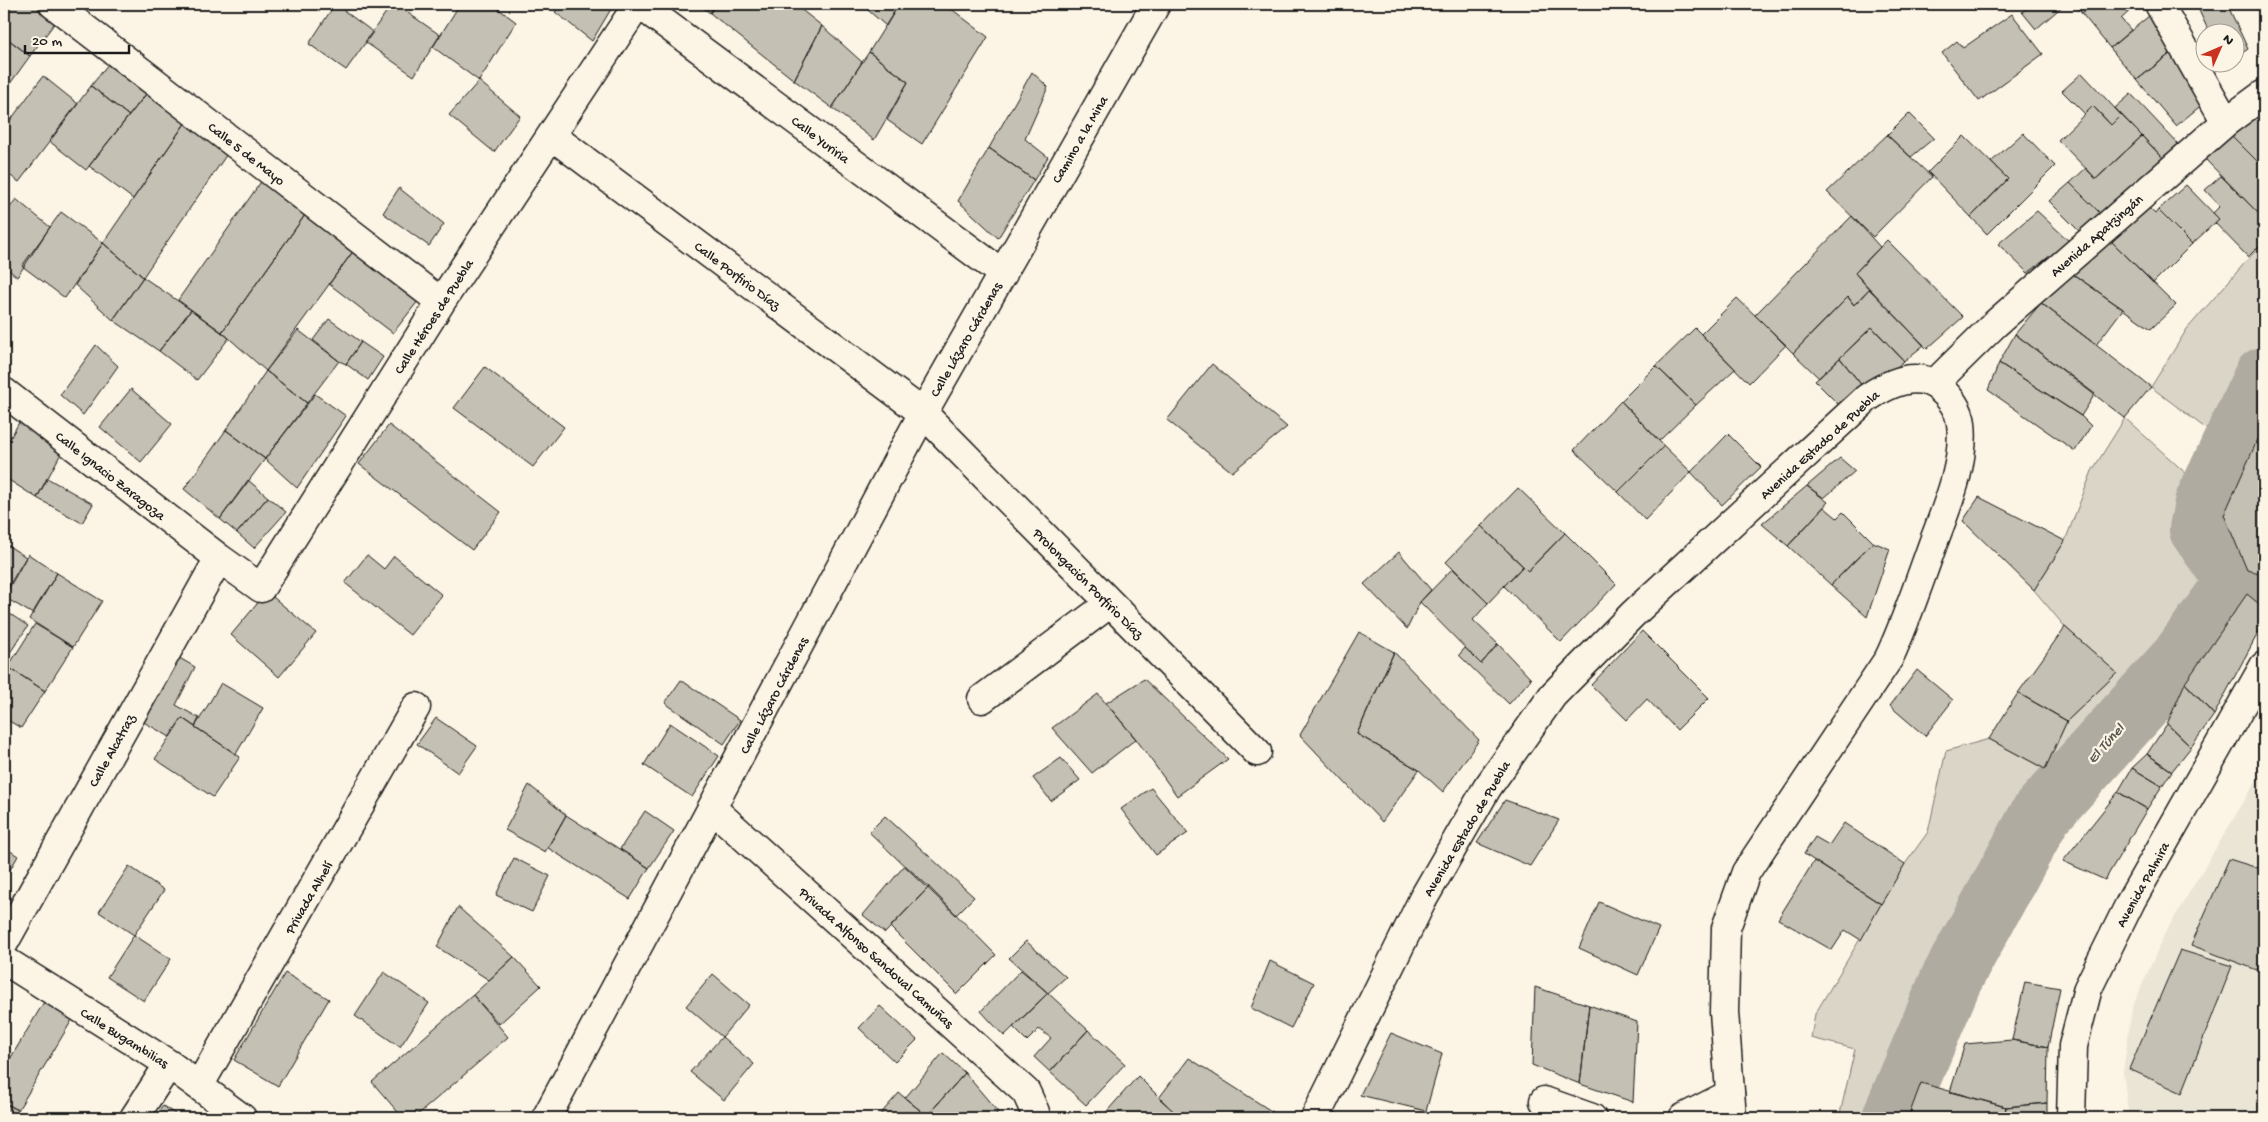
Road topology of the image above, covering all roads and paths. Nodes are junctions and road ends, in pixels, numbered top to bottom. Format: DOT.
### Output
graph roads {
  1 [pos="53,4"];
  2 [pos="639,4"];
  3 [pos="1156,4"];
  4 [pos="2159,4"];
  5 [pos="2264,94"];
  6 [pos="2226,122"];
  7 [pos="552,136"];
  8 [pos="1003,274"];
  9 [pos="441,302"];
  10 [pos="1934,384"];
  11 [pos="6,399"];
  12 [pos="923,413"];
  13 [pos="219,558"];
  14 [pos="1109,604"];
  15 [pos="2264,666"];
  16 [pos="982,699"];
  17 [pos="416,707"];
  18 [pos="1257,752"];
  19 [pos="712,808"];
  20 [pos="4,943"];
  21 [pos="4,960"];
  22 [pos="169,1064"];
  23 [pos="200,1086"];
  24 [pos="1544,1101"];
  25 [pos="1731,1106"];
  26 [pos="1035,1115"];
  27 [pos="134,1118"];
  28 [pos="242,1118"];
  29 [pos="546,1118"];
  30 [pos="1315,1118"];
  31 [pos="1592,1118"];
  32 [pos="1682,1118"];
  33 [pos="2071,1118"];
  1 -- 9 [label="street, Calle 5 de Mayo"];
  2 -- 7 [label="street, Calle Héroes de Puebla"];
  2 -- 8 [label="street, Calle Yuriria"];
  3 -- 8 [label="street, Camino a la Mina"];
  4 -- 6 [label="street"];
  5 -- 6 [label="street, Avenida Apatzingán"];
  6 -- 10 [label="street, Avenida Apatzingán"];
  7 -- 9 [label="street, Calle Héroes de Puebla"];
  7 -- 12 [label="street, Calle Porfirio Díaz"];
  8 -- 12 [label="street, Calle Lázaro Cárdenas"];
  9 -- 13 [label="street, Calle Héroes de Puebla"];
  10 -- 25 [label="street"];
  10 -- 30 [label="street, Avenida Estado de Puebla"];
  11 -- 13 [label="street, Calle Ignacio Zaragoza"];
  12 -- 14 [label="street, Prolongación Porfirio Díaz"];
  12 -- 19 [label="street, Calle Lázaro Cárdenas"];
  13 -- 20 [label="street, Calle Alcatraz"];
  14 -- 16 [label="street"];
  14 -- 18 [label="street, Prolongación Porfirio Díaz"];
  15 -- 33 [label="street, Avenida Palmira"];
  17 -- 23 [label="street, Privada Alhelí"];
  19 -- 26 [label="street, Privada Alfonso Sandoval Camuñas"];
  19 -- 29 [label="street, Calle Lázaro Cárdenas"];
  21 -- 22 [label="street, Calle Bugambilias"];
  22 -- 23 [label="street, Calle Bugambilias"];
  22 -- 27 [label="street"];
  23 -- 28 [label="street, Calle Bugambilias"];
  24 -- 31 [label="street"];
  25 -- 32 [label="street"];
}
